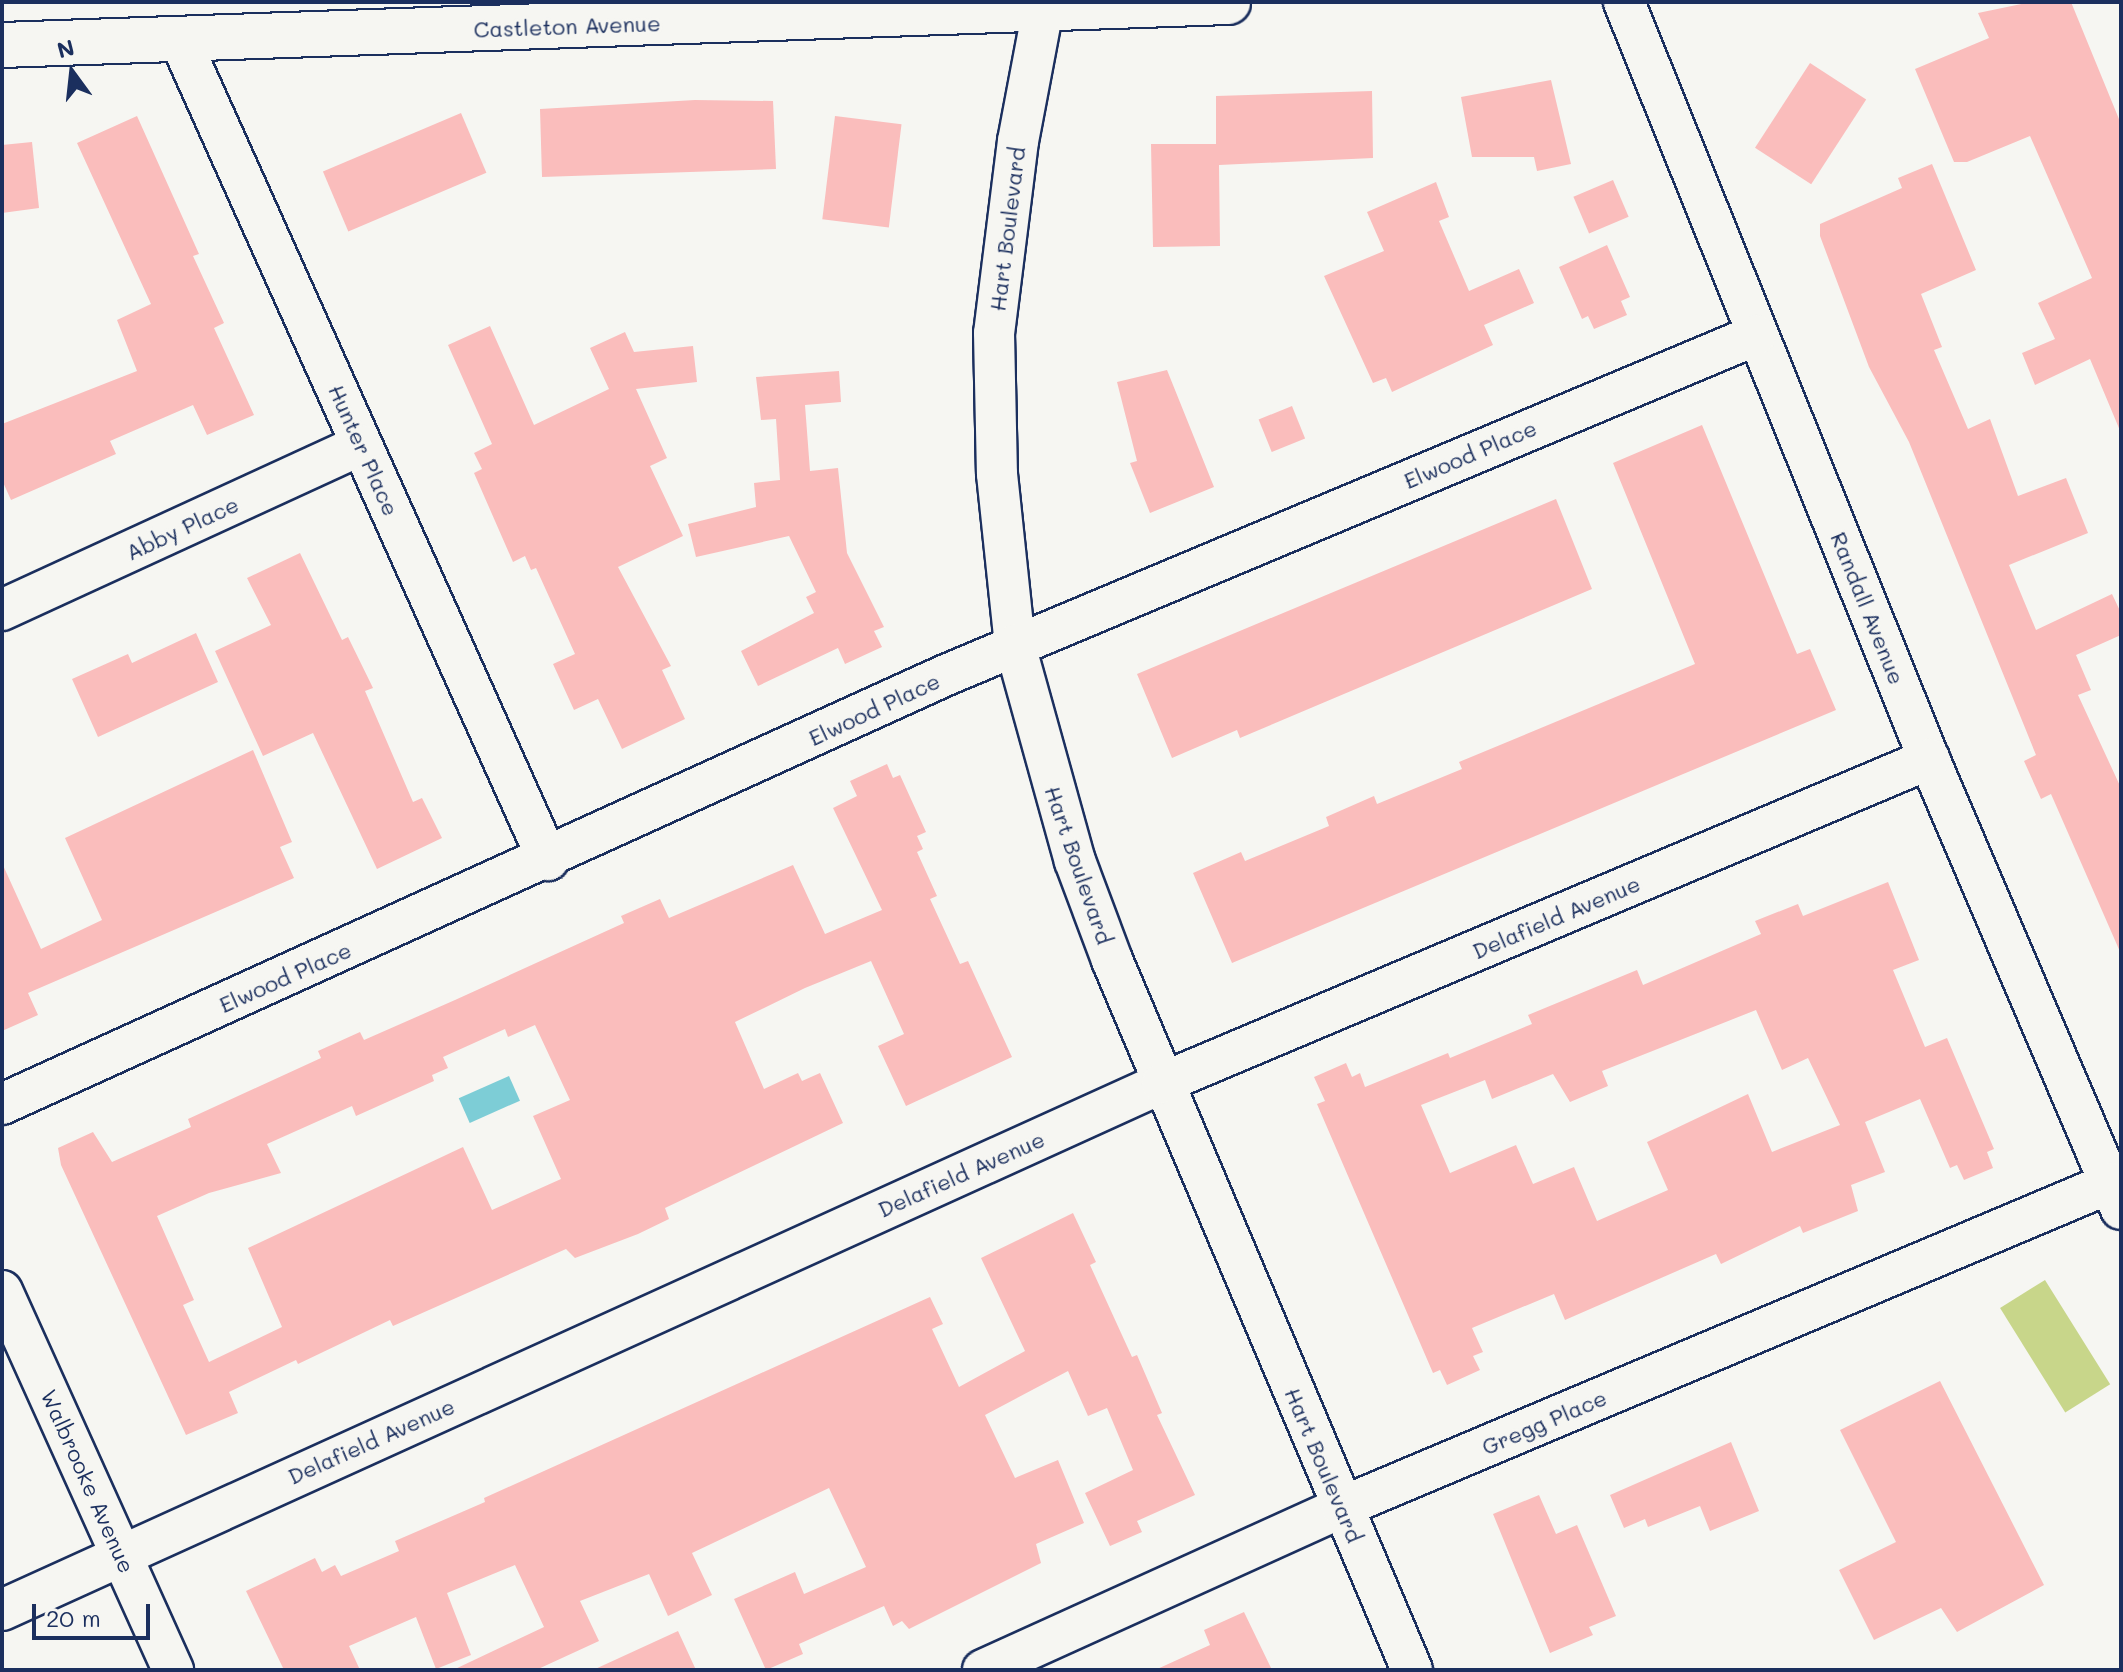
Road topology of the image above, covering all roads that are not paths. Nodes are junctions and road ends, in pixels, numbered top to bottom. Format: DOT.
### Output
graph roads {
  1 [pos="1228,2"];
  2 [pos="1624,2"];
  3 [pos="1043,9"];
  4 [pos="180,40"];
  5 [pos="2,45"];
  6 [pos="1756,335"];
  7 [pos="361,445"];
  8 [pos="2,610"];
  9 [pos="1015,645"];
  10 [pos="1929,759"];
  11 [pos="548,860"];
  12 [pos="1162,1083"];
  13 [pos="2,1104"];
  14 [pos="2116,1196"];
  15 [pos="2,1291"];
  16 [pos="1342,1507"];
  17 [pos="121,1555"];
  18 [pos="2,1610"];
  19 [pos="173,1670"];
  20 [pos="983,1670"];
  21 [pos="1412,1670"];
  1 -- 3 [label="street, Castleton Avenue"];
  2 -- 6 [label="street, Randall Avenue"];
  3 -- 4 [label="street, Castleton Avenue"];
  3 -- 9 [label="street, Hart Boulevard"];
  4 -- 5 [label="street, Castleton Avenue"];
  4 -- 7 [label="street, Hunter Place"];
  6 -- 9 [label="street, Elwood Place"];
  6 -- 10 [label="street, Randall Avenue"];
  7 -- 8 [label="street, Abby Place"];
  7 -- 11 [label="street, Hunter Place"];
  9 -- 11 [label="street, Elwood Place"];
  9 -- 12 [label="street, Hart Boulevard"];
  10 -- 12 [label="street, Delafield Avenue"];
  10 -- 14 [label="street, Randall Avenue"];
  11 -- 13 [label="street, Elwood Place"];
  12 -- 16 [label="street, Hart Boulevard"];
  12 -- 17 [label="street, Delafield Avenue"];
  14 -- 16 [label="street, Gregg Place"];
  15 -- 17 [label="street, Walbrooke Avenue"];
  16 -- 20 [label="street, Gregg Place"];
  16 -- 21 [label="street, Hart Boulevard"];
  17 -- 18 [label="street, Delafield Avenue"];
  17 -- 19 [label="street, Walbrooke Avenue"];
}
